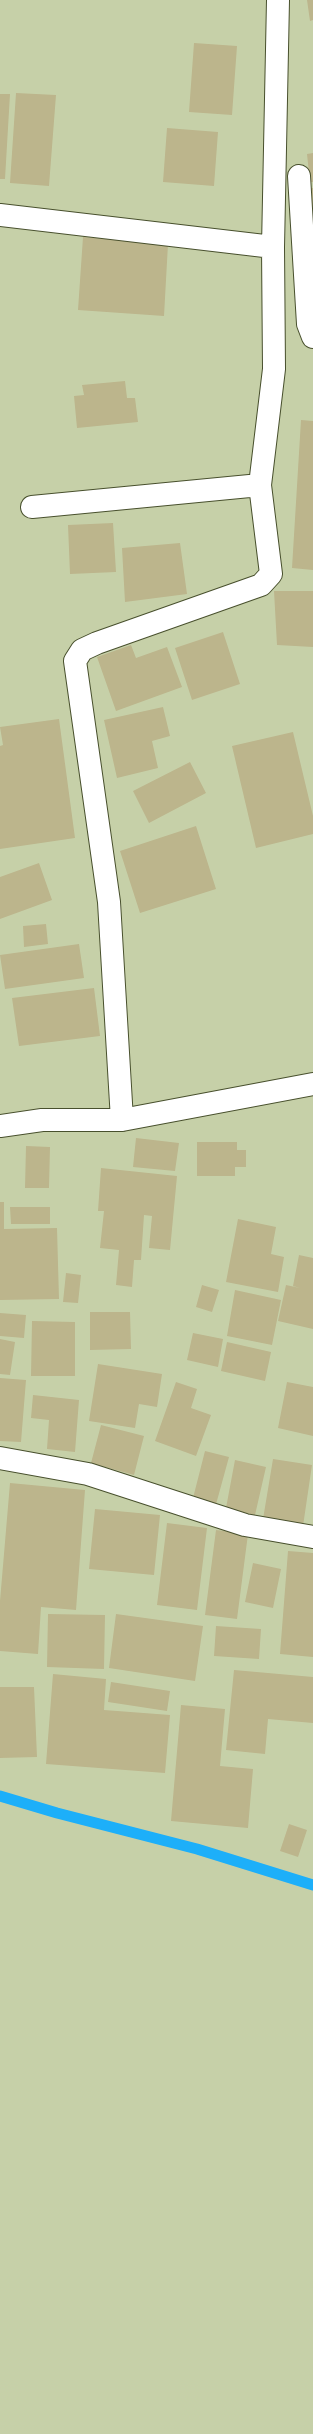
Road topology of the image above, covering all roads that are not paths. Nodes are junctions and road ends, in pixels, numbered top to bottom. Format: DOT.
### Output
graph roads {
  1 [pos="278,0"];
  2 [pos="299,176"];
  3 [pos="0,215"];
  4 [pos="273,247"];
  5 [pos="313,337"];
  6 [pos="260,485"];
  7 [pos="32,507"];
  8 [pos="313,1084"];
  9 [pos="122,1120"];
  10 [pos="0,1126"];
  11 [pos="0,1458"];
  12 [pos="313,1537"];
  1 -- 4 [label="street"];
  2 -- 5 [label="street"];
  3 -- 4 [label="street"];
  4 -- 6 [label="street"];
  6 -- 7 [label="street"];
  6 -- 9 [label="street"];
  8 -- 9 [label="street"];
  9 -- 10 [label="street"];
  11 -- 12 [label="street"];
}
